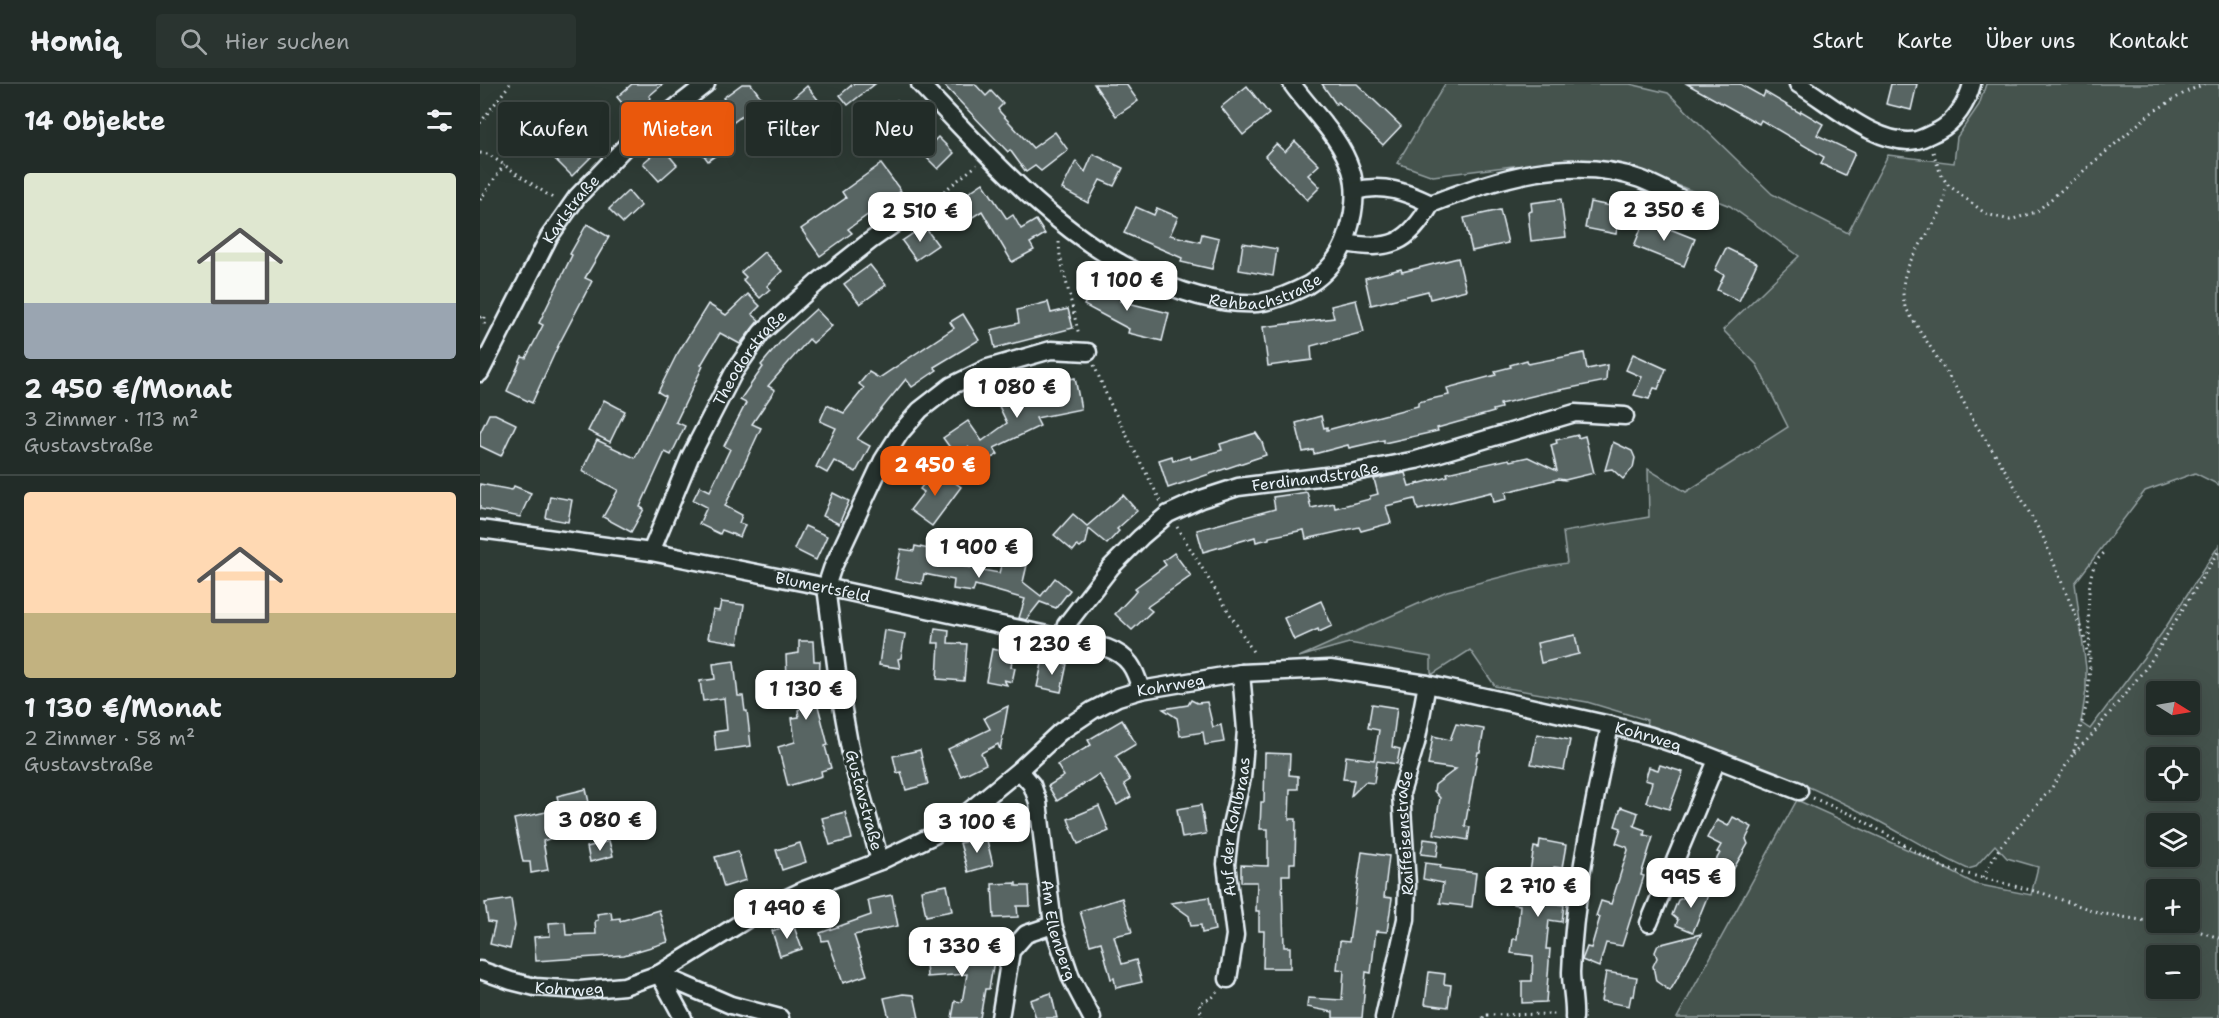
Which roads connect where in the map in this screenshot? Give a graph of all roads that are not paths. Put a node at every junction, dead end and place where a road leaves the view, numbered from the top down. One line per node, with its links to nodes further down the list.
1 (706, 84): 12 (street, Karlstraße)
2 (921, 84): 10 (street, Rehbachstraße)
3 (1292, 84): 6 (street, Rehbachstraße)
4 (1798, 84): 5 (street)
5 (1972, 84)
6 (1355, 191): 7 (street); 10 (street, Rehbachstraße)
7 (1431, 204): 8 (street); 10 (street)
8 (1701, 209)
9 (910, 213): 15 (street, Theodorstraße)
10 (1345, 243)
11 (1088, 352): 16 (street, Gustavstraße)
12 (480, 373)
13 (1625, 416): 17 (street, Ferdinandstraße)
14 (480, 529): 15 (street, Blumertsfeld)
15 (651, 552): 16 (street, Blumertsfeld)
16 (826, 587): 17 (street, Blumertsfeld); 25 (street, Gustavstraße)
17 (1062, 638): 20 (street, Blumertsfeld)
18 (1240, 673): 19 (street, Kohrweg); 20 (street, Kohrweg); 30 (street, Auf der Kohlbraas)
19 (1427, 684): 21 (street, Kohrweg); 36 (street, Raiffeisenstraße)
20 (1141, 690): 23 (street, Kohrweg)
21 (1610, 725): 22 (street, Kohrweg); 31 (street)
22 (1717, 760): 24 (street, Kohrweg); 26 (street)
23 (1019, 770): 25 (street, Kohrweg); 27 (street, Am Ellenberg)
24 (1799, 791)
25 (880, 861): 29 (street, Kohrweg)
26 (1649, 923)
27 (1053, 925): 34 (street); 35 (street, Am Ellenberg)
28 (480, 970): 29 (street, Kohrweg)
29 (659, 974): 32 (street); 33 (street)
30 (1228, 978)
31 (1574, 1016)
32 (683, 1018)
33 (780, 1018)
34 (1000, 1018)
35 (1092, 1018)
36 (1384, 1018)

